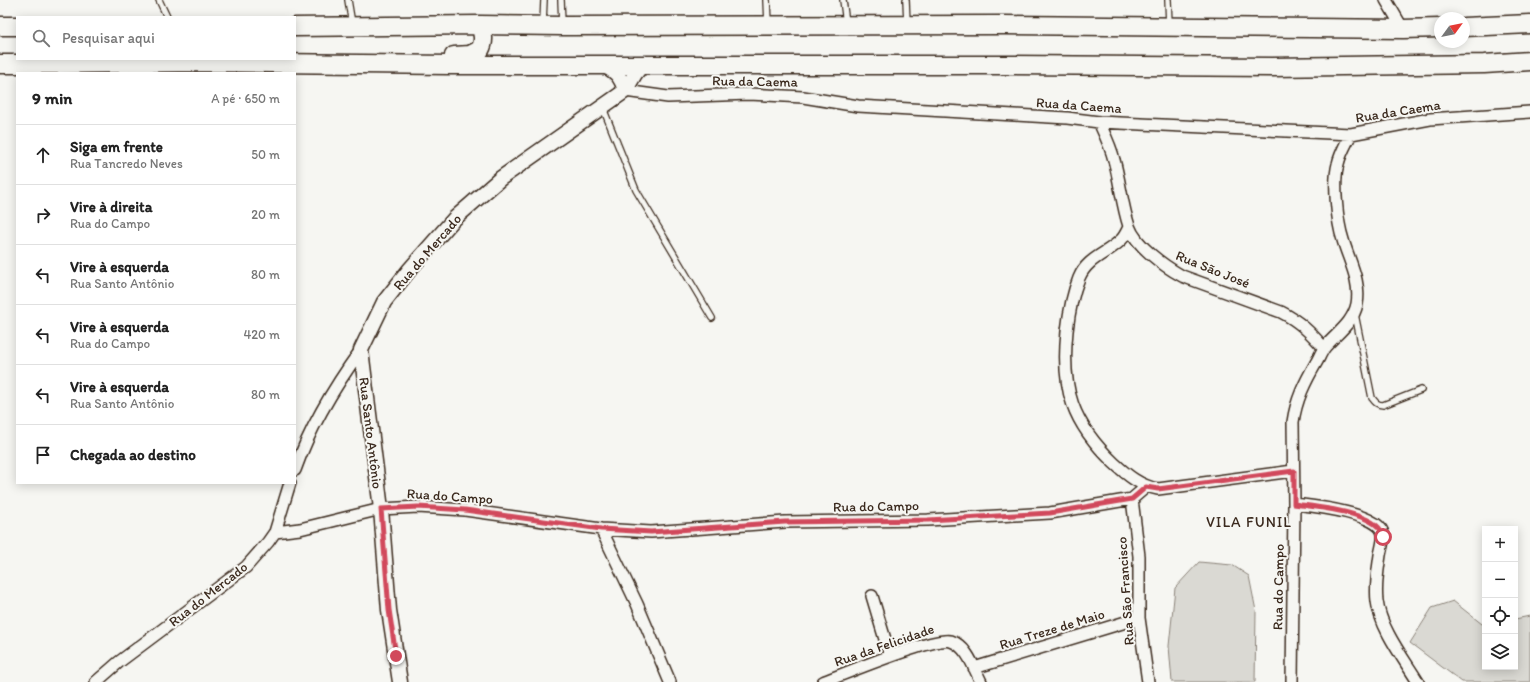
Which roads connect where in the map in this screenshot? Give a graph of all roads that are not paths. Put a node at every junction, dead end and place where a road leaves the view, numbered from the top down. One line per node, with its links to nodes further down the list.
1 (158, 0): 10 (lane)
2 (348, 0): 18 (lane)
3 (544, 0): 13 (lane)
4 (561, 0): 19 (lane)
5 (767, 0): 20 (lane)
6 (843, 0): 14 (lane)
7 (906, 0): 15 (lane)
8 (1168, 0): 22 (lane)
9 (1386, 0): 25 (street)
10 (166, 16)
11 (1530, 24): 23 (highway)
12 (480, 25): 13 (highway); 18 (highway); 26 (highway)
13 (543, 25): 19 (highway)
14 (847, 25): 15 (highway); 20 (highway)
15 (907, 25): 22 (highway)
16 (0, 26): 17 (highway)
17 (16, 26)
18 (353, 26): 21 (highway)
19 (562, 26): 20 (highway)
20 (768, 26)
21 (296, 27)
22 (1168, 27): 25 (highway)
23 (1470, 27)
24 (1434, 28): 25 (highway)
25 (1403, 29)
26 (296, 53)
27 (210, 60): 29 (highway)
28 (1530, 61): 32 (highway)
29 (195, 62): 30 (highway); 31 (highway)
30 (0, 64)
31 (600, 64): 32 (highway); 33 (street)
32 (643, 64): 33 (street, Rua do Mercado)
33 (624, 91): 34 (street, Rua do Mercado); 36 (street, Rua da Caema)
34 (603, 106): 40 (lane); 42 (street, Rua do Mercado)
35 (1530, 112): 37 (street, Rua da Caema)
36 (1100, 122): 37 (street, Rua da Caema); 38 (street, Rua São José)
37 (1351, 134): 39 (street)
38 (1129, 227): 41 (street, Rua São José); 47 (street)
39 (1355, 314): 41 (street, Rua do Campo); 43 (lane)
40 (712, 318)
41 (1324, 348): 45 (street, Rua do Campo)
42 (361, 350): 44 (street, Rua do Mercado); 50 (street, Rua Santo Antônio)
43 (1421, 390)
44 (296, 467)
45 (1294, 471): 47 (street); 49 (street, Rua do Campo)
46 (290, 484): 52 (street, Rua do Mercado)
47 (1146, 487): 48 (street)
48 (1132, 499): 51 (street, Rua do Campo); 54 (street, Rua São Francisco)
49 (1294, 504): 63 (street, Rua do Campo); 64 (street)
50 (381, 509): 51 (street, Rua do Campo); 52 (street, Rua do Campo); 58 (street, Rua Santo Antônio)
51 (601, 529): 59 (street)
52 (275, 532): 57 (street, Rua do Mercado)
53 (872, 596): 55 (street)
54 (1139, 618): 56 (street, Rua Treze de Maio); 62 (street, Rua São Francisco)
55 (890, 656): 56 (street, Rua da Felicidade); 60 (street, Rua da Felicidade)
56 (974, 668): 61 (street, Rua da Felicidade)
57 (96, 682)
58 (400, 682)
59 (670, 682)
60 (823, 682)
61 (981, 682)
62 (1148, 682)
63 (1292, 682)
64 (1418, 682)

